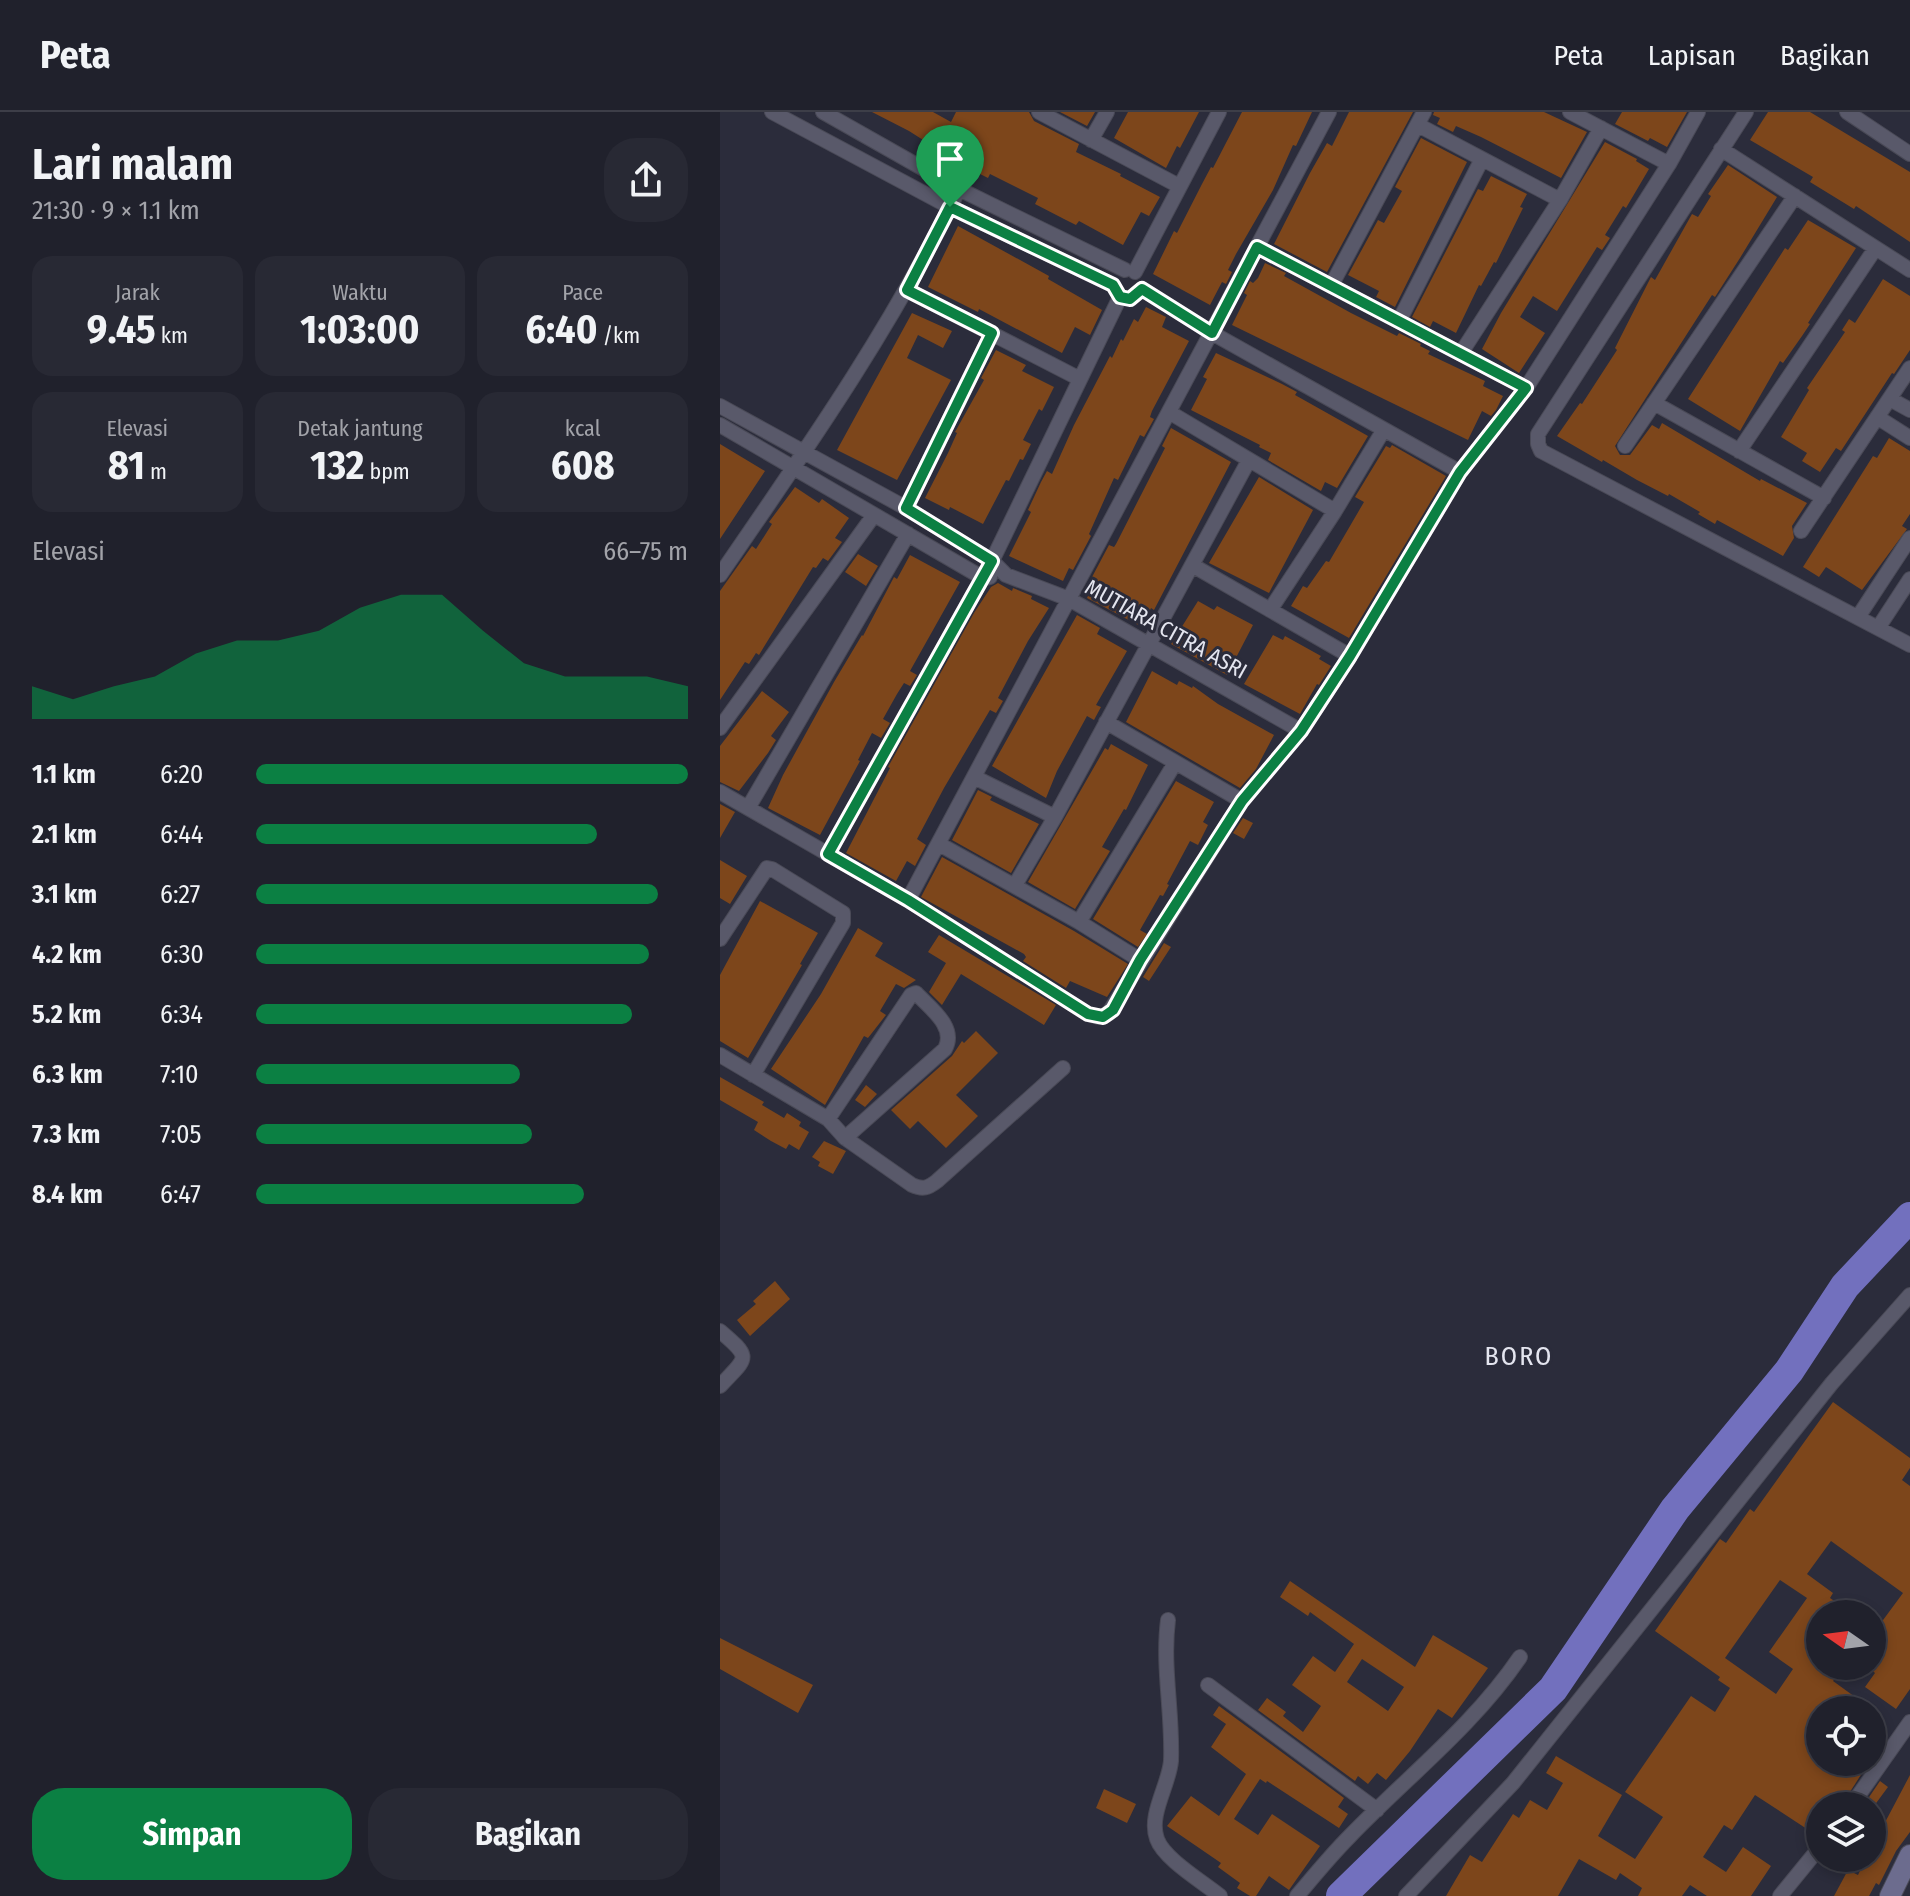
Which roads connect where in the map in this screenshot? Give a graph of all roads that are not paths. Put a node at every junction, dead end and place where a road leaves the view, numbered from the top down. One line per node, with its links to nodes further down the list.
1 (772, 112): 22 (street)
2 (823, 112): 19 (street)
3 (1039, 112): 13 (street)
4 (1107, 112): 13 (street)
5 (1219, 112): 18 (street)
6 (1329, 112): 23 (street)
7 (1570, 112): 12 (street)
8 (1698, 112): 17 (street)
9 (1746, 112): 14 (street)
10 (1847, 112): 15 (street)
11 (1421, 118): 16 (street); 27 (street)
12 (1601, 128): 17 (street); 21 (street)
13 (1091, 140): 18 (street)
14 (1721, 149): 20 (street); 68 (street)
15 (1910, 154)
16 (1482, 159): 21 (street); 31 (street)
17 (1669, 164): 37 (street)
18 (1179, 186): 26 (street)
19 (959, 189): 22 (street); 26 (street)
20 (1795, 196): 24 (street); 39 (street)
21 (1560, 200): 34 (street)
22 (950, 207): 29 (street); 30 (street)
23 (1257, 247): 27 (street); 33 (street)
24 (1875, 249): 25 (street); 48 (street)
25 (1910, 270)
26 (1130, 271): 28 (street); 30 (street)
27 (1331, 286): 31 (street)
28 (1142, 289): 30 (street); 33 (street)
29 (907, 290): 32 (street); 49 (street)
30 (1117, 291): 36 (street)
31 (1399, 321): 34 (street)
32 (992, 333): 36 (street); 54 (street)
33 (1212, 333): 42 (street); 45 (street)
34 (1461, 353): 37 (street)
35 (1910, 368): 38 (street)
36 (1080, 379): 60 (street)
37 (1526, 388): 52 (street)
38 (1890, 399): 41 (street); 43 (street)
39 (1654, 403): 47 (street); 48 (street)
40 (720, 406): 49 (street, MUTIARA CITRA ASRI)
41 (1910, 410)
42 (1169, 412): 50 (street); 66 (street)
43 (1877, 417): 46 (street); 53 (street)
44 (720, 425): 51 (street)
45 (1383, 431): 52 (street); 55 (street)
46 (1910, 438)
47 (1625, 446)
48 (1739, 451): 53 (street)
49 (805, 454): 51 (street); 54 (street, MUTIARA CITRA ASRI)
50 (1249, 460): 55 (street); 61 (street)
51 (794, 468): 56 (street); 62 (street)
52 (1460, 472): 72 (street)
53 (1824, 498): 57 (street)
54 (906, 508): 60 (street, MUTIARA CITRA ASRI)
55 (1335, 511): 67 (street)
56 (874, 515): 58 (street); 74 (street)
57 (1801, 531)
58 (908, 534): 64 (street); 80 (street)
59 (1910, 538): 68 (street)
60 (992, 561): 63 (street, MUTIARA CITRA ASRI); 64 (street)
61 (1192, 565): 67 (street); 70 (street)
62 (720, 575)
63 (1006, 575): 64 (street, MUTIARA CITRA ASRI); 66 (street, MUTIARA CITRA ASRI)
64 (983, 578): 83 (street)
65 (1910, 579): 69 (street)
66 (1069, 599): 70 (street, MUTIARA CITRA ASRI); 77 (street)
67 (1270, 610): 72 (street)
68 (1858, 617): 69 (street)
69 (1878, 628): 71 (street)
70 (1149, 643): 73 (street); 75 (street, MUTIARA CITRA ASRI)
71 (1910, 645)
72 (1350, 656): 75 (street)
73 (1106, 722): 76 (street); 81 (street)
74 (720, 728)
75 (1301, 731): 79 (street)
76 (1175, 763): 79 (street); 86 (street)
77 (974, 777): 81 (street); 82 (street)
78 (720, 792): 80 (street)
79 (1242, 801): 88 (street)
80 (748, 808): 83 (street)
81 (1055, 817): 84 (street)
82 (939, 844): 84 (street); 85 (street)
83 (828, 854): 85 (street)
84 (1015, 885): 86 (street)
85 (908, 900): 88 (street)
86 (1079, 922): 88 (street)
87 (720, 939): 91 (street)
88 (1140, 960)
89 (720, 1055): 91 (street)
90 (1063, 1068): 93 (street)
91 (753, 1075): 92 (street)
92 (828, 1119): 93 (street); 93 (street)
93 (845, 1138)
94 (1910, 1295): 107 (street)
95 (720, 1331): 96 (street)
96 (720, 1386)
97 (1168, 1620): 105 (street)
98 (1520, 1657): 102 (street)
99 (1208, 1685): 102 (street)
100 (1910, 1722): 101 (street)
101 (1861, 1792)
102 (1377, 1810): 106 (street)
103 (1910, 1855): 109 (street)
104 (1806, 1864): 108 (street)
105 (1220, 1896)
106 (1297, 1896)
107 (1406, 1896)
108 (1780, 1896)
109 (1890, 1896)

